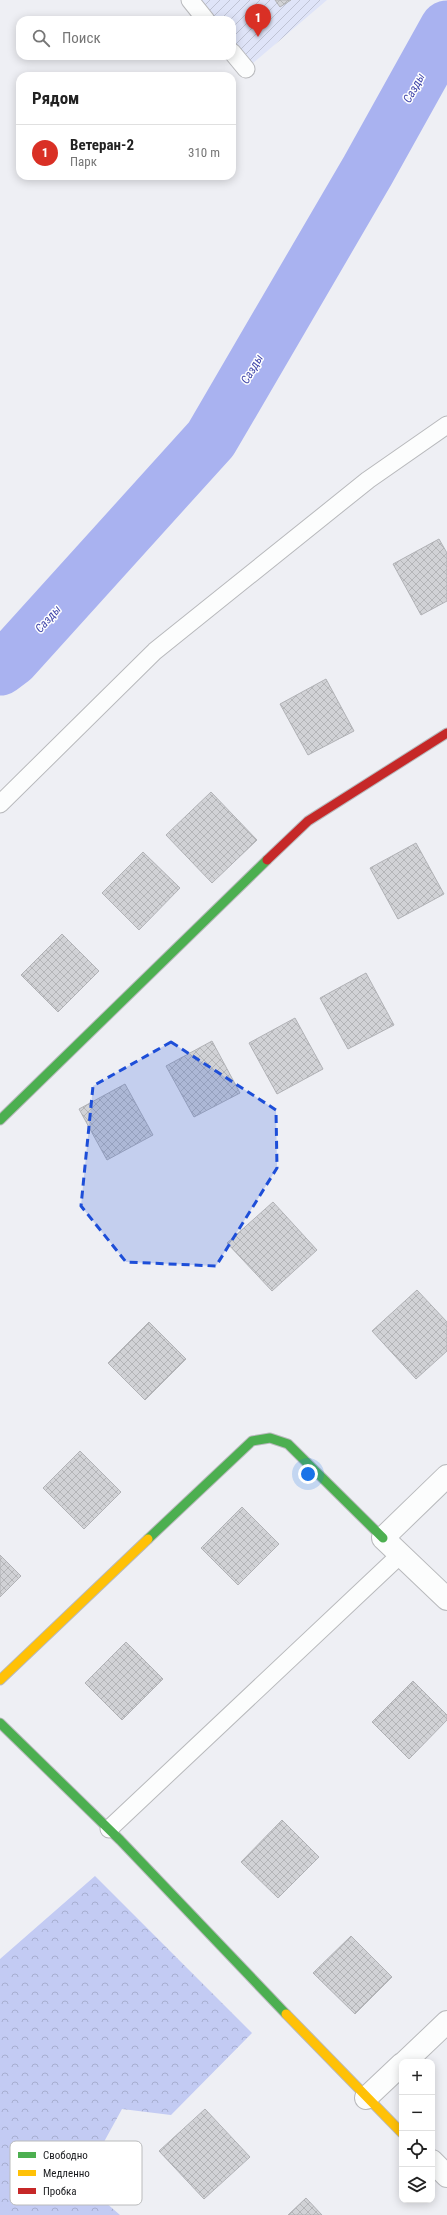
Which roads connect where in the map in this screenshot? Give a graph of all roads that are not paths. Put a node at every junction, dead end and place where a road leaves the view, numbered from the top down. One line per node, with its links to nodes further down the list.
1 (190, 0): 2 (lane)
2 (203, 16)
3 (236, 57): 4 (lane)
4 (246, 69)
5 (447, 425): 7 (lane)
6 (447, 733): 8 (street)
7 (0, 804)
8 (0, 1120)
9 (447, 1476): 10 (street)
10 (383, 1538): 11 (street); 13 (street)
11 (400, 1555): 12 (street); 15 (lane)
12 (447, 1599)
13 (0, 1680)
14 (0, 1724): 15 (street)
15 (109, 1829): 19 (street)
16 (447, 2022): 17 (street)
17 (408, 2059)
18 (399, 2067): 19 (street)
19 (366, 2098): 20 (street)
20 (400, 2131)
21 (435, 2165): 22 (street)
22 (447, 2176)

